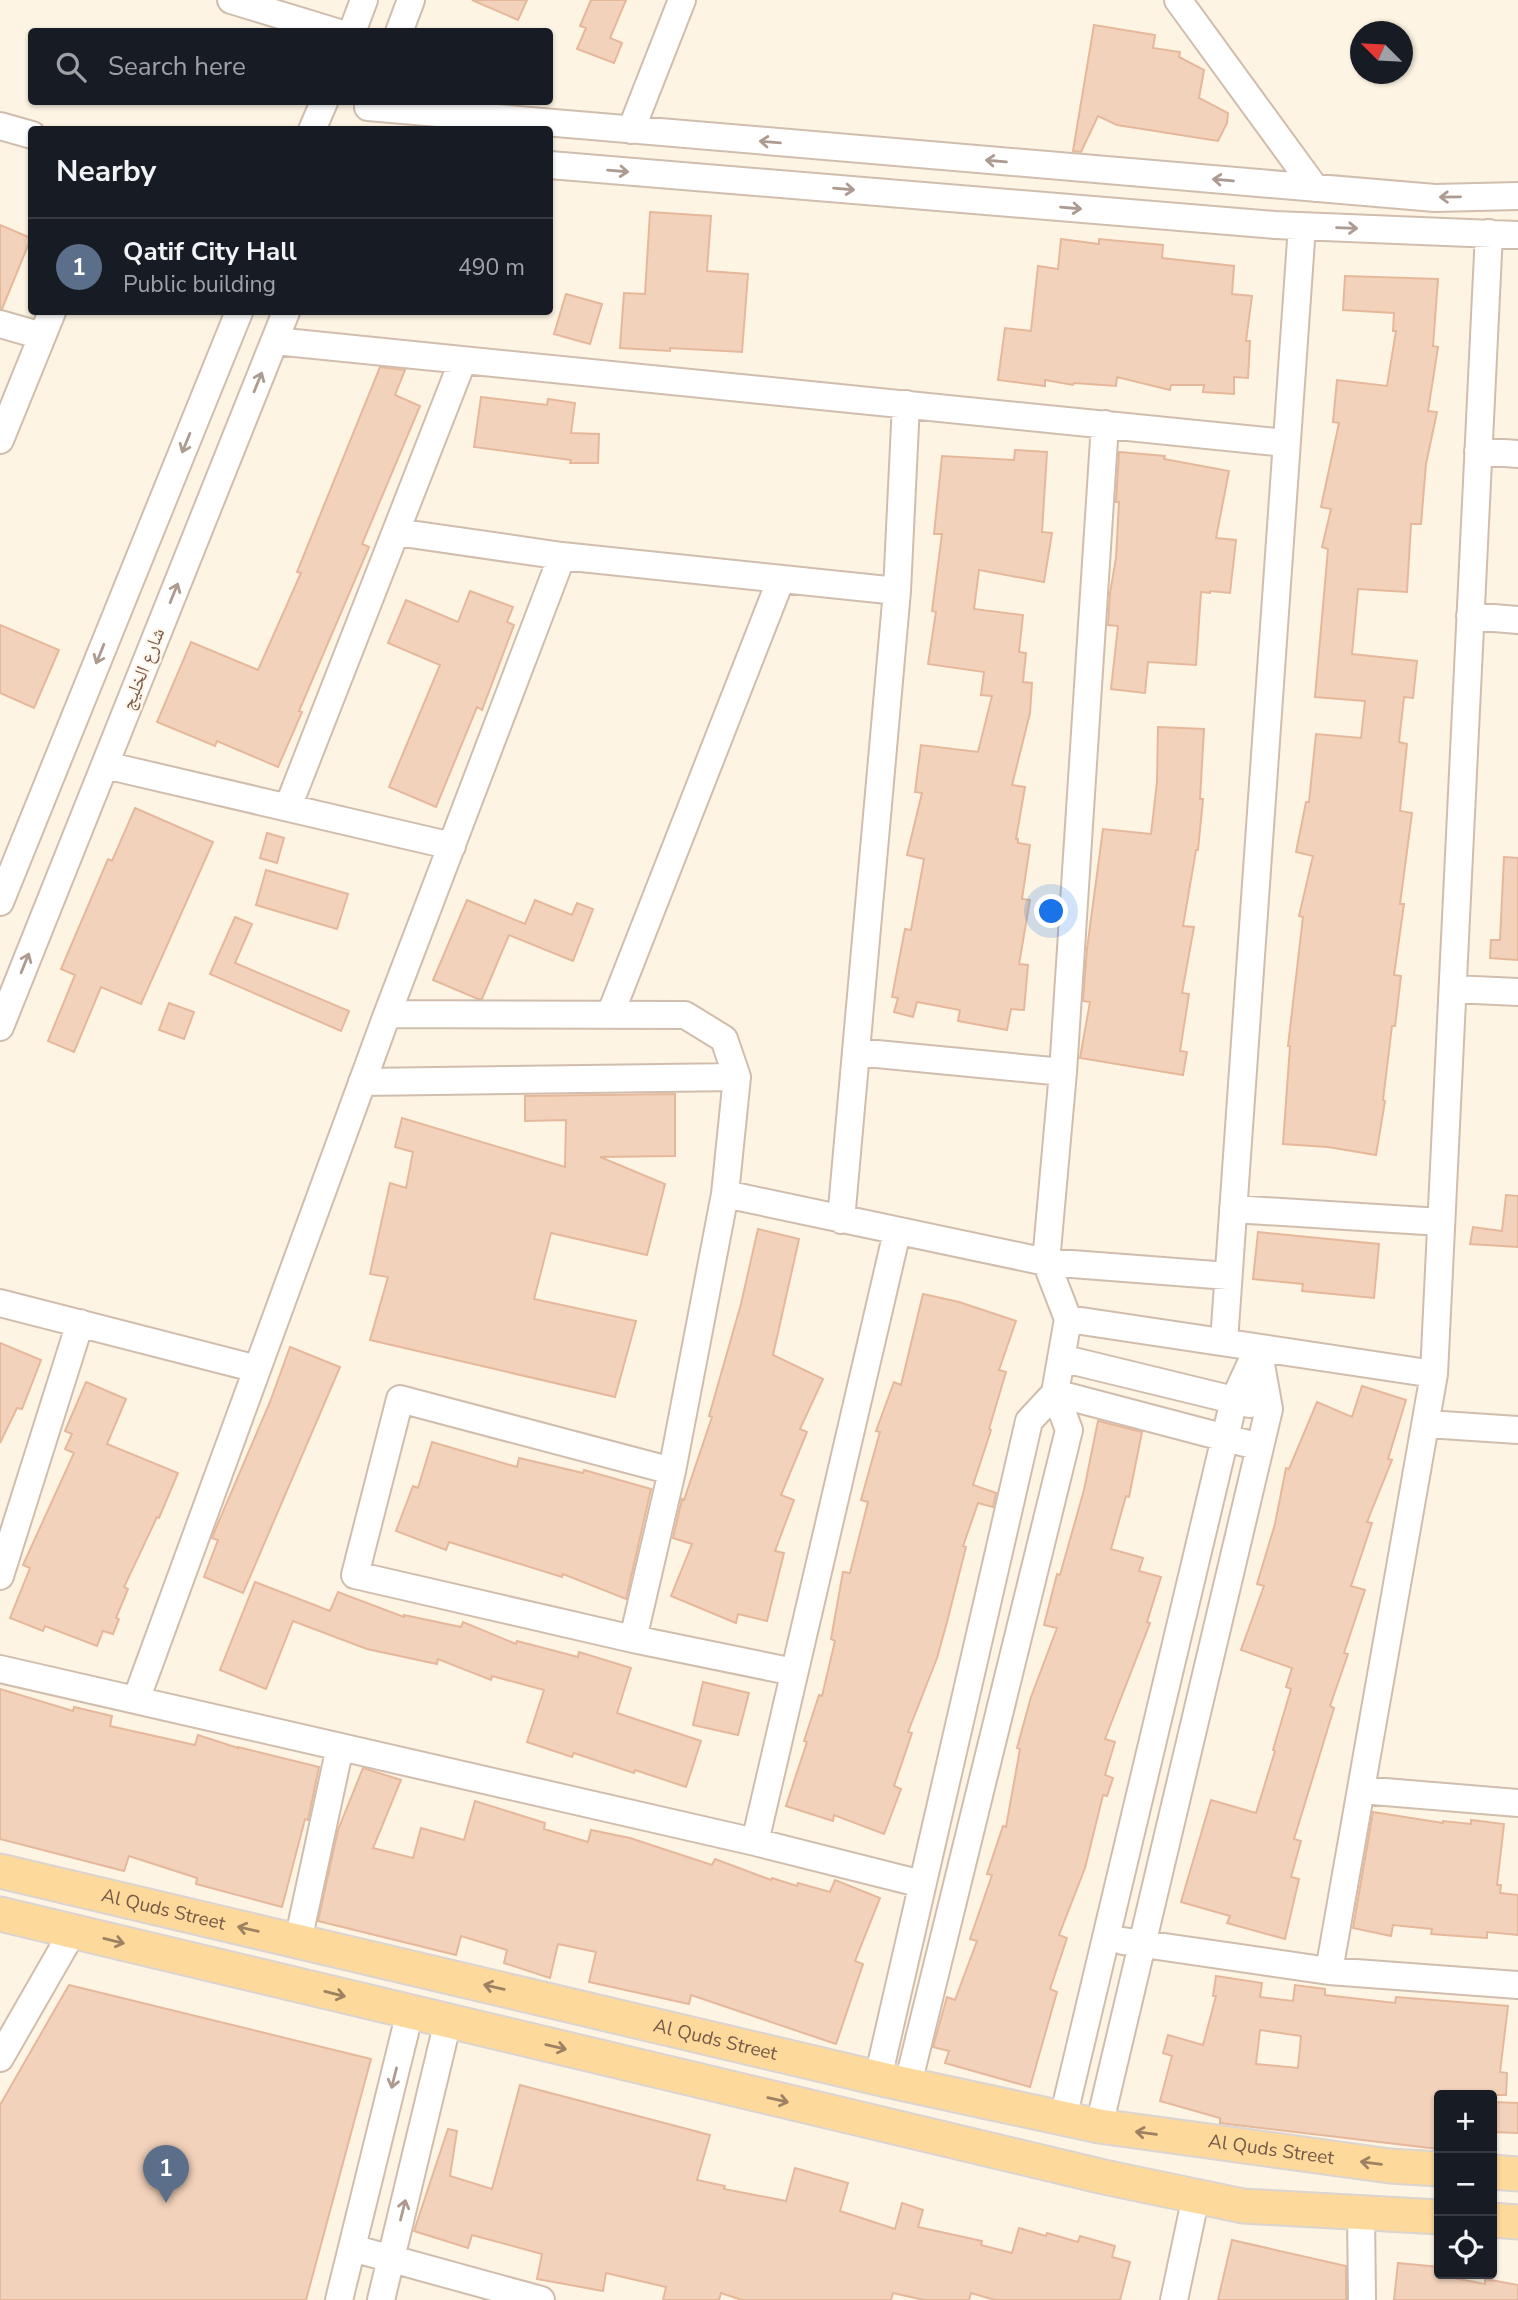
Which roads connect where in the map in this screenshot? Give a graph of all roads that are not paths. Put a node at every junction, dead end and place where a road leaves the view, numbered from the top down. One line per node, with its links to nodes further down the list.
1 (231, 0): 6 (street)
2 (364, 0): 7 (street)
3 (411, 0): 8 (street)
4 (682, 0): 13 (street)
5 (1178, 0): 16 (street)
6 (323, 28)
7 (354, 28)
8 (400, 28)
9 (323, 105): 12 (street)
10 (366, 113): 13 (street)
11 (0, 126): 14 (street)
12 (314, 126)
13 (631, 130): 16 (street, one-way to 13)
14 (28, 134)
15 (553, 165): 18 (street, one-way to 18)
16 (1315, 188): 17 (street, one-way to 16)
17 (1518, 196)
18 (1301, 226): 19 (street, one-way to 19); 31 (street)
19 (1489, 233): 20 (street); 32 (street)
20 (1518, 234)
21 (51, 315): 25 (street)
22 (238, 315): 43 (street, one-way to 43)
23 (285, 315): 26 (street, شارع الخليج)
24 (0, 324): 25 (street)
25 (42, 336): 30 (street)
26 (275, 341): 27 (street); 40 (street, شارع الخليج, one-way to 26)
27 (463, 360): 28 (street); 34 (street)
28 (906, 404): 29 (street); 37 (street)
29 (1105, 425): 31 (street); 50 (street)
30 (0, 440)
31 (1286, 443): 54 (street)
32 (1478, 451): 33 (street); 38 (street)
33 (1518, 454)
34 (396, 533): 35 (street); 41 (street)
35 (562, 556): 36 (street); 42 (street)
36 (781, 579): 37 (street); 47 (street)
37 (897, 591): 49 (street)
38 (1470, 616): 39 (street); 44 (street)
39 (1518, 620)
40 (105, 765): 41 (street); 48 (street, شارع الخليج, one-way to 40)
41 (288, 807): 42 (street)
42 (452, 846): 46 (street)
43 (0, 902)
44 (1453, 989): 45 (street); 56 (street)
45 (1518, 992)
46 (388, 1014): 47 (street); 52 (street)
47 (610, 1015): 51 (street)
48 (0, 1027)
49 (856, 1052): 50 (street); 55 (street)
50 (1063, 1072): 58 (street)
51 (737, 1077): 52 (street); 53 (street)
52 (362, 1082): 66 (street)
53 (725, 1194): 55 (street); 75 (street)
54 (1233, 1209): 56 (street); 59 (street)
55 (841, 1220): 57 (street)
56 (1441, 1222): 67 (street)
57 (897, 1233): 58 (street); 79 (street)
58 (1046, 1262): 59 (street); 61 (street)
59 (1228, 1276): 63 (street)
60 (0, 1303): 62 (street)
61 (1068, 1319): 63 (street); 65 (street)
62 (80, 1323): 66 (street); 76 (street)
63 (1224, 1342): 64 (street)
64 (1258, 1348): 67 (street); 69 (street); 70 (street)
65 (1061, 1358): 68 (street); 69 (street)
66 (257, 1369): 80 (street)
67 (1434, 1374): 71 (street)
68 (1055, 1393): 73 (street); 86 (street); 97 (street)
69 (1234, 1401): 70 (street); 73 (street)
70 (1269, 1409): 74 (street)
71 (1427, 1424): 72 (street); 82 (street)
72 (1518, 1430)
73 (1226, 1437): 74 (street); 89 (street)
74 (1260, 1447): 91 (street)
75 (672, 1471): 77 (street); 77 (street)
76 (0, 1576)
77 (633, 1639): 79 (street)
78 (0, 1669): 80 (street)
79 (794, 1672): 84 (street)
80 (136, 1700): 81 (street)
81 (340, 1747): 84 (street); 90 (street)
82 (1361, 1790): 83 (street); 92 (street)
83 (1518, 1803)
84 (755, 1842): 86 (street)
85 (0, 1871): 90 (main road, Al Quds Street, one-way to 85)
86 (922, 1884): 97 (street)
87 (0, 1914): 88 (main road)
88 (73, 1931): 94 (main road, one-way to 94); 96 (street)
89 (1106, 1938): 91 (street); 98 (street)
90 (298, 1941): 97 (main road, Al Quds Street, one-way to 90)
91 (1141, 1945): 92 (street); 99 (street)
92 (1329, 1971): 93 (street)
93 (1518, 1985)
94 (410, 2012): 95 (main road); 108 (street, one-way to 108)
95 (448, 2021): 103 (main road, one-way to 103); 109 (street, one-way to 95)
96 (0, 2058)
97 (893, 2081): 98 (main road, Al Quds Street)
98 (1063, 2118): 99 (main road, Al Quds Street)
99 (1099, 2126): 100 (main road, Al Quds Street, one-way to 99)
100 (1434, 2169)
101 (1497, 2172): 102 (main road)
102 (1518, 2174)
103 (1196, 2196): 104 (main road); 113 (street)
104 (1361, 2213): 105 (main road); 114 (street)
105 (1434, 2217)
106 (1497, 2220): 107 (main road)
107 (1518, 2222)
108 (352, 2248): 109 (street); 110 (street)
109 (391, 2259): 111 (street); 112 (street)
110 (340, 2300)
111 (381, 2300)
112 (541, 2300)
113 (1174, 2300)
114 (1362, 2300)

